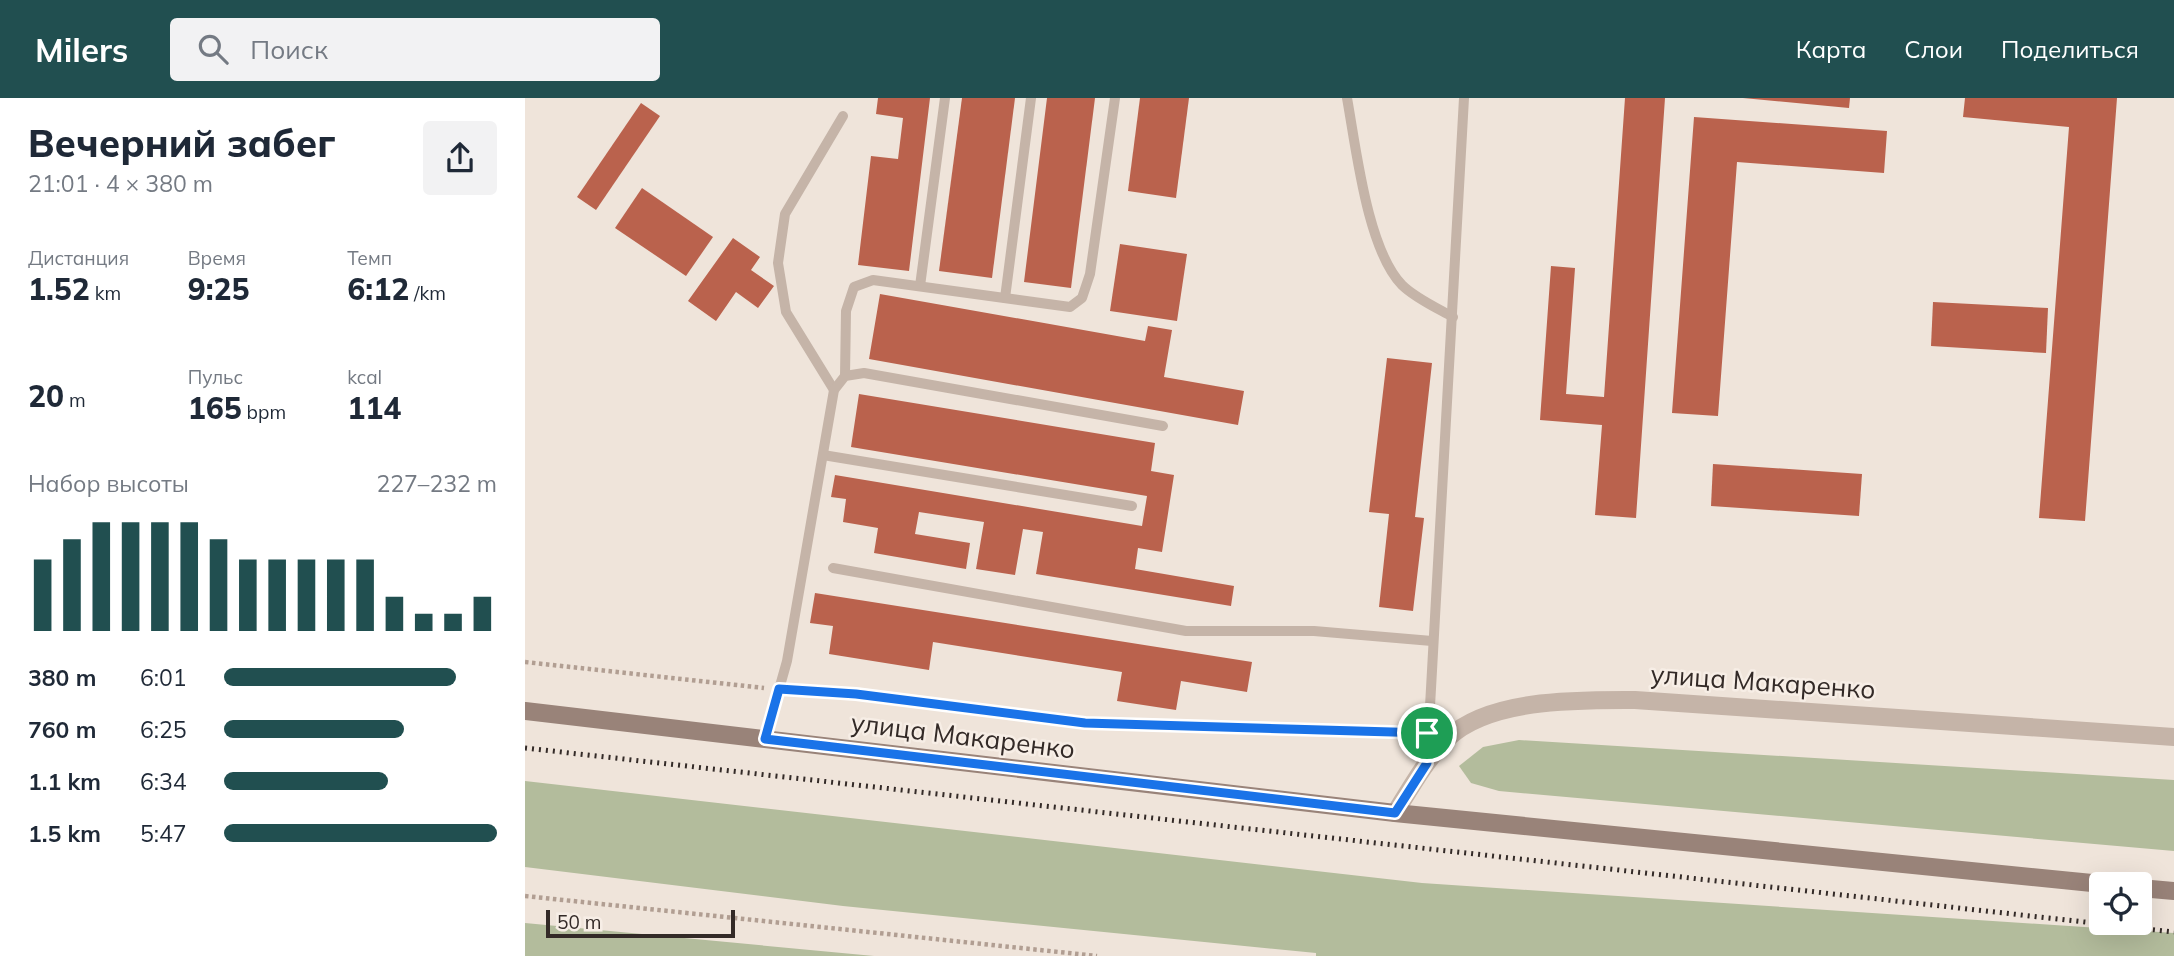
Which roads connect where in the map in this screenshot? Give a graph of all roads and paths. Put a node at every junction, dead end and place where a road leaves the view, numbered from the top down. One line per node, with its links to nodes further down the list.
1 (946, 98): 7 (lane)
2 (1031, 98): 8 (lane)
3 (1115, 98): 8 (lane)
4 (1347, 98): 9 (lane)
5 (1464, 98): 9 (lane)
6 (843, 116): 11 (lane)
7 (921, 286): 8 (lane); 10 (lane)
8 (1005, 298)
9 (1453, 317): 16 (lane)
10 (845, 376): 11 (lane); 12 (lane)
11 (834, 390): 13 (lane)
12 (1163, 426)
13 (823, 455): 14 (lane); 18 (lane)
14 (1132, 506)
15 (833, 568): 16 (lane)
16 (1432, 640): 20 (lane)
17 (525, 663): 18 (path)
18 (779, 689): 20 (path); 22 (lane)
19 (525, 711): 22 (main road, улица Макаренко)
20 (1427, 733): 23 (lane)
21 (2174, 737): 23 (street, улица Макаренко)
22 (765, 739): 24 (main road, улица Макаренко)
23 (1427, 763): 24 (street, улица Макаренко)
24 (1395, 813): 25 (main road, улица Макаренко)
25 (2089, 883)
26 (2152, 889): 27 (main road)
27 (2174, 891)
28 (525, 896): 29 (path)
29 (1097, 956)

